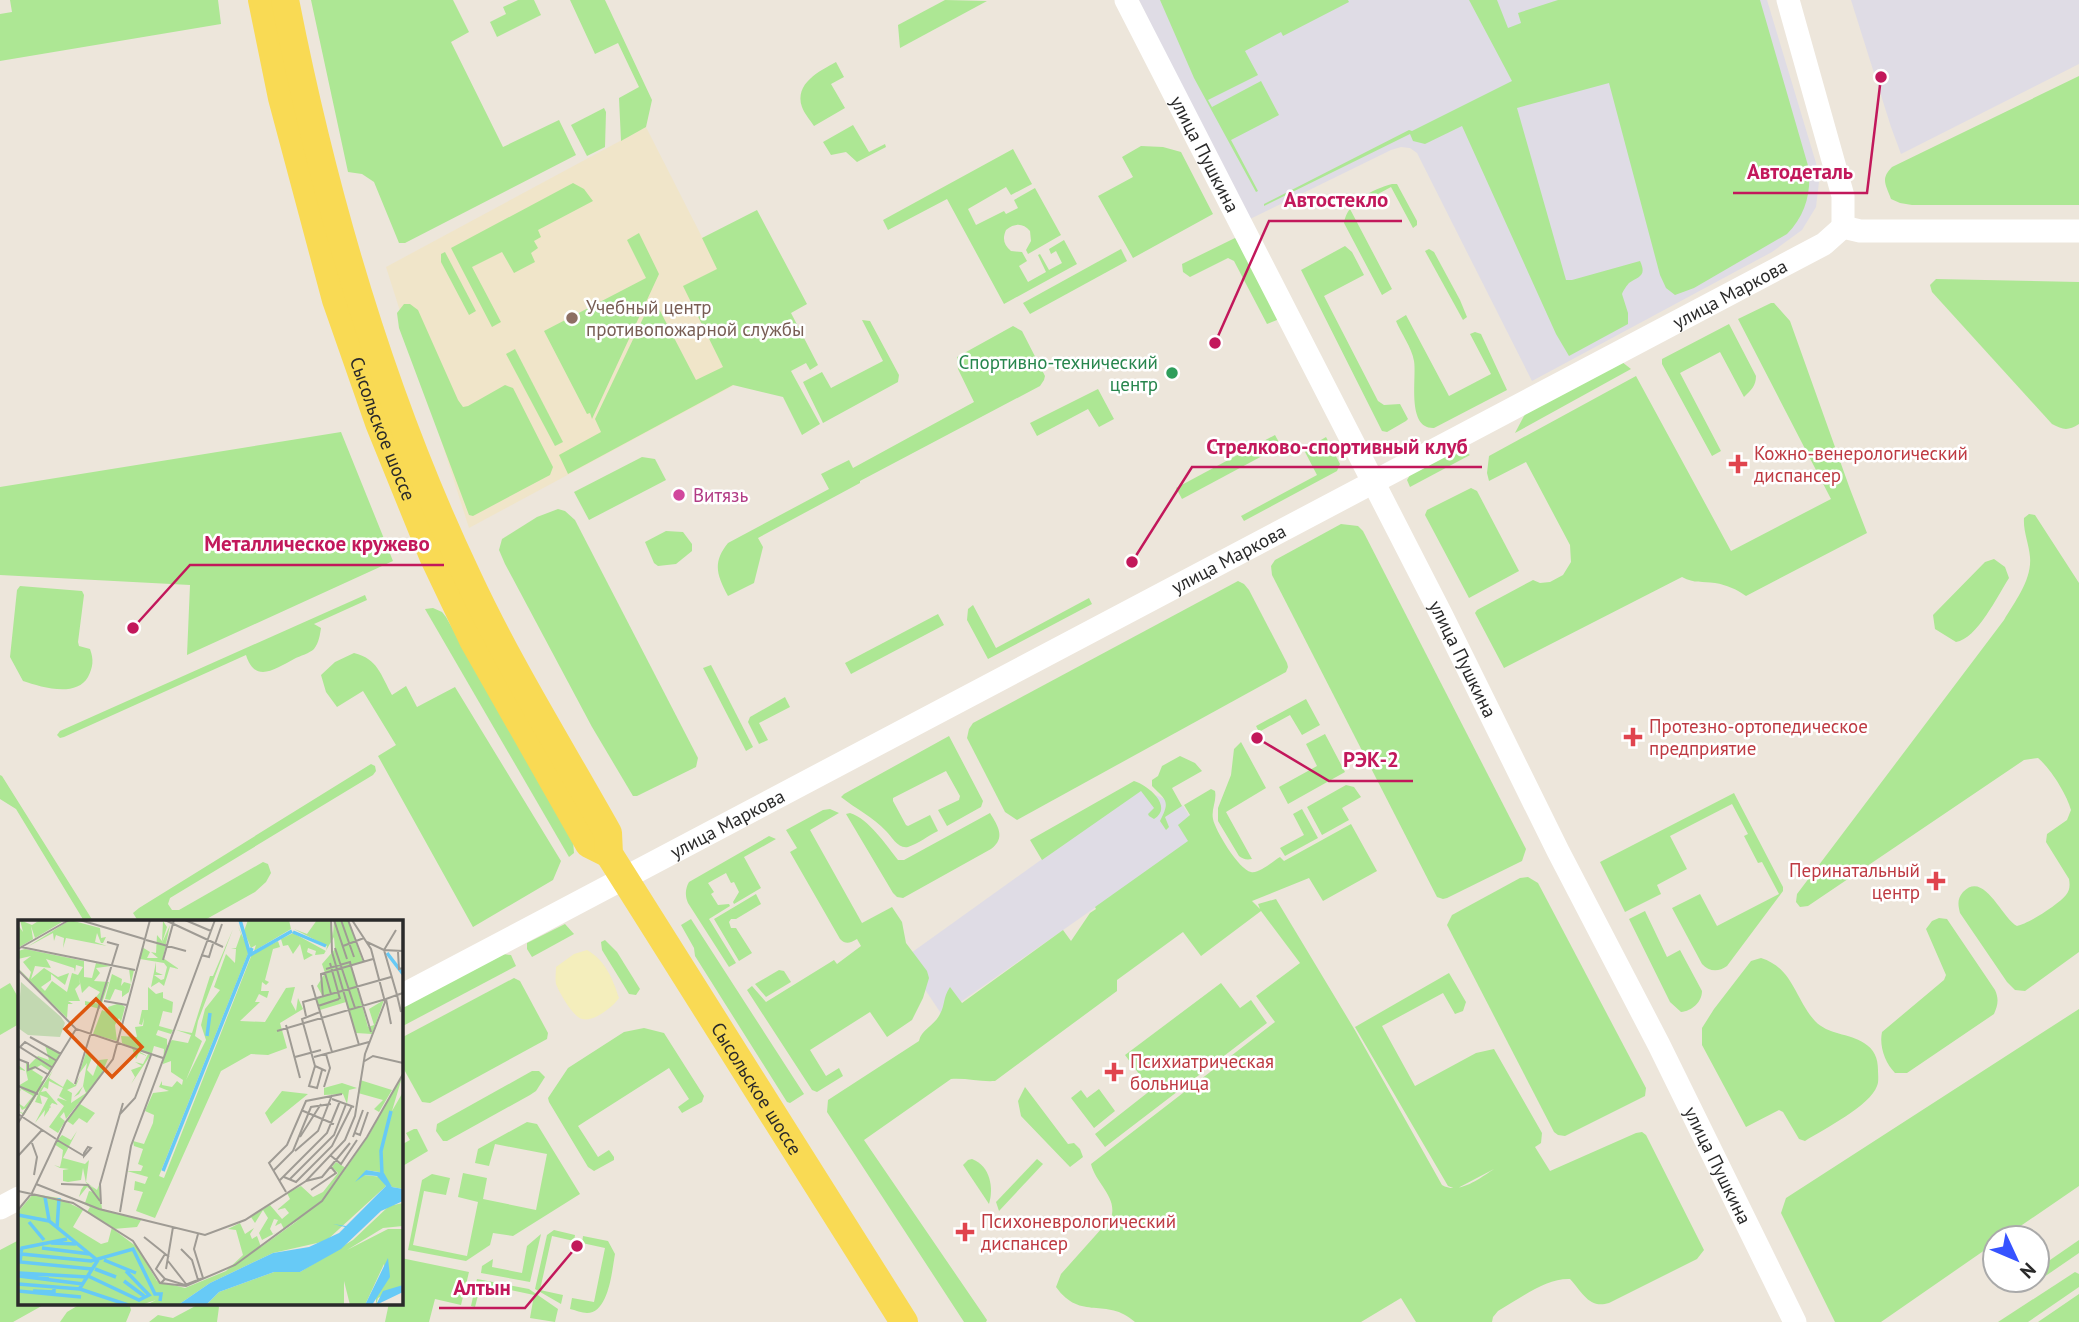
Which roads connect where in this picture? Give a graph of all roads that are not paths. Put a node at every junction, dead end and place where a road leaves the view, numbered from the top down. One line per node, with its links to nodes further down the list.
1 (262, 0): 8 (main road, Сысольское шоссе)
2 (285, 0): 8 (main road, Сысольское шоссе)
3 (1126, 0): 7 (street, улица Пушкина)
4 (1788, 0): 5 (street)
5 (1843, 228): 6 (street); 7 (street, улица Маркова)
6 (2079, 231)
7 (1373, 483): 9 (street, улица Маркова); 14 (street, улица Пушкина)
8 (609, 854): 9 (main road, Сысольское шоссе)
9 (624, 878): 10 (street, улица Маркова); 13 (main road, Сысольское шоссе)
10 (402, 995)
11 (18, 1199): 12 (street)
12 (0, 1208)
13 (904, 1322)
14 (1795, 1322)

